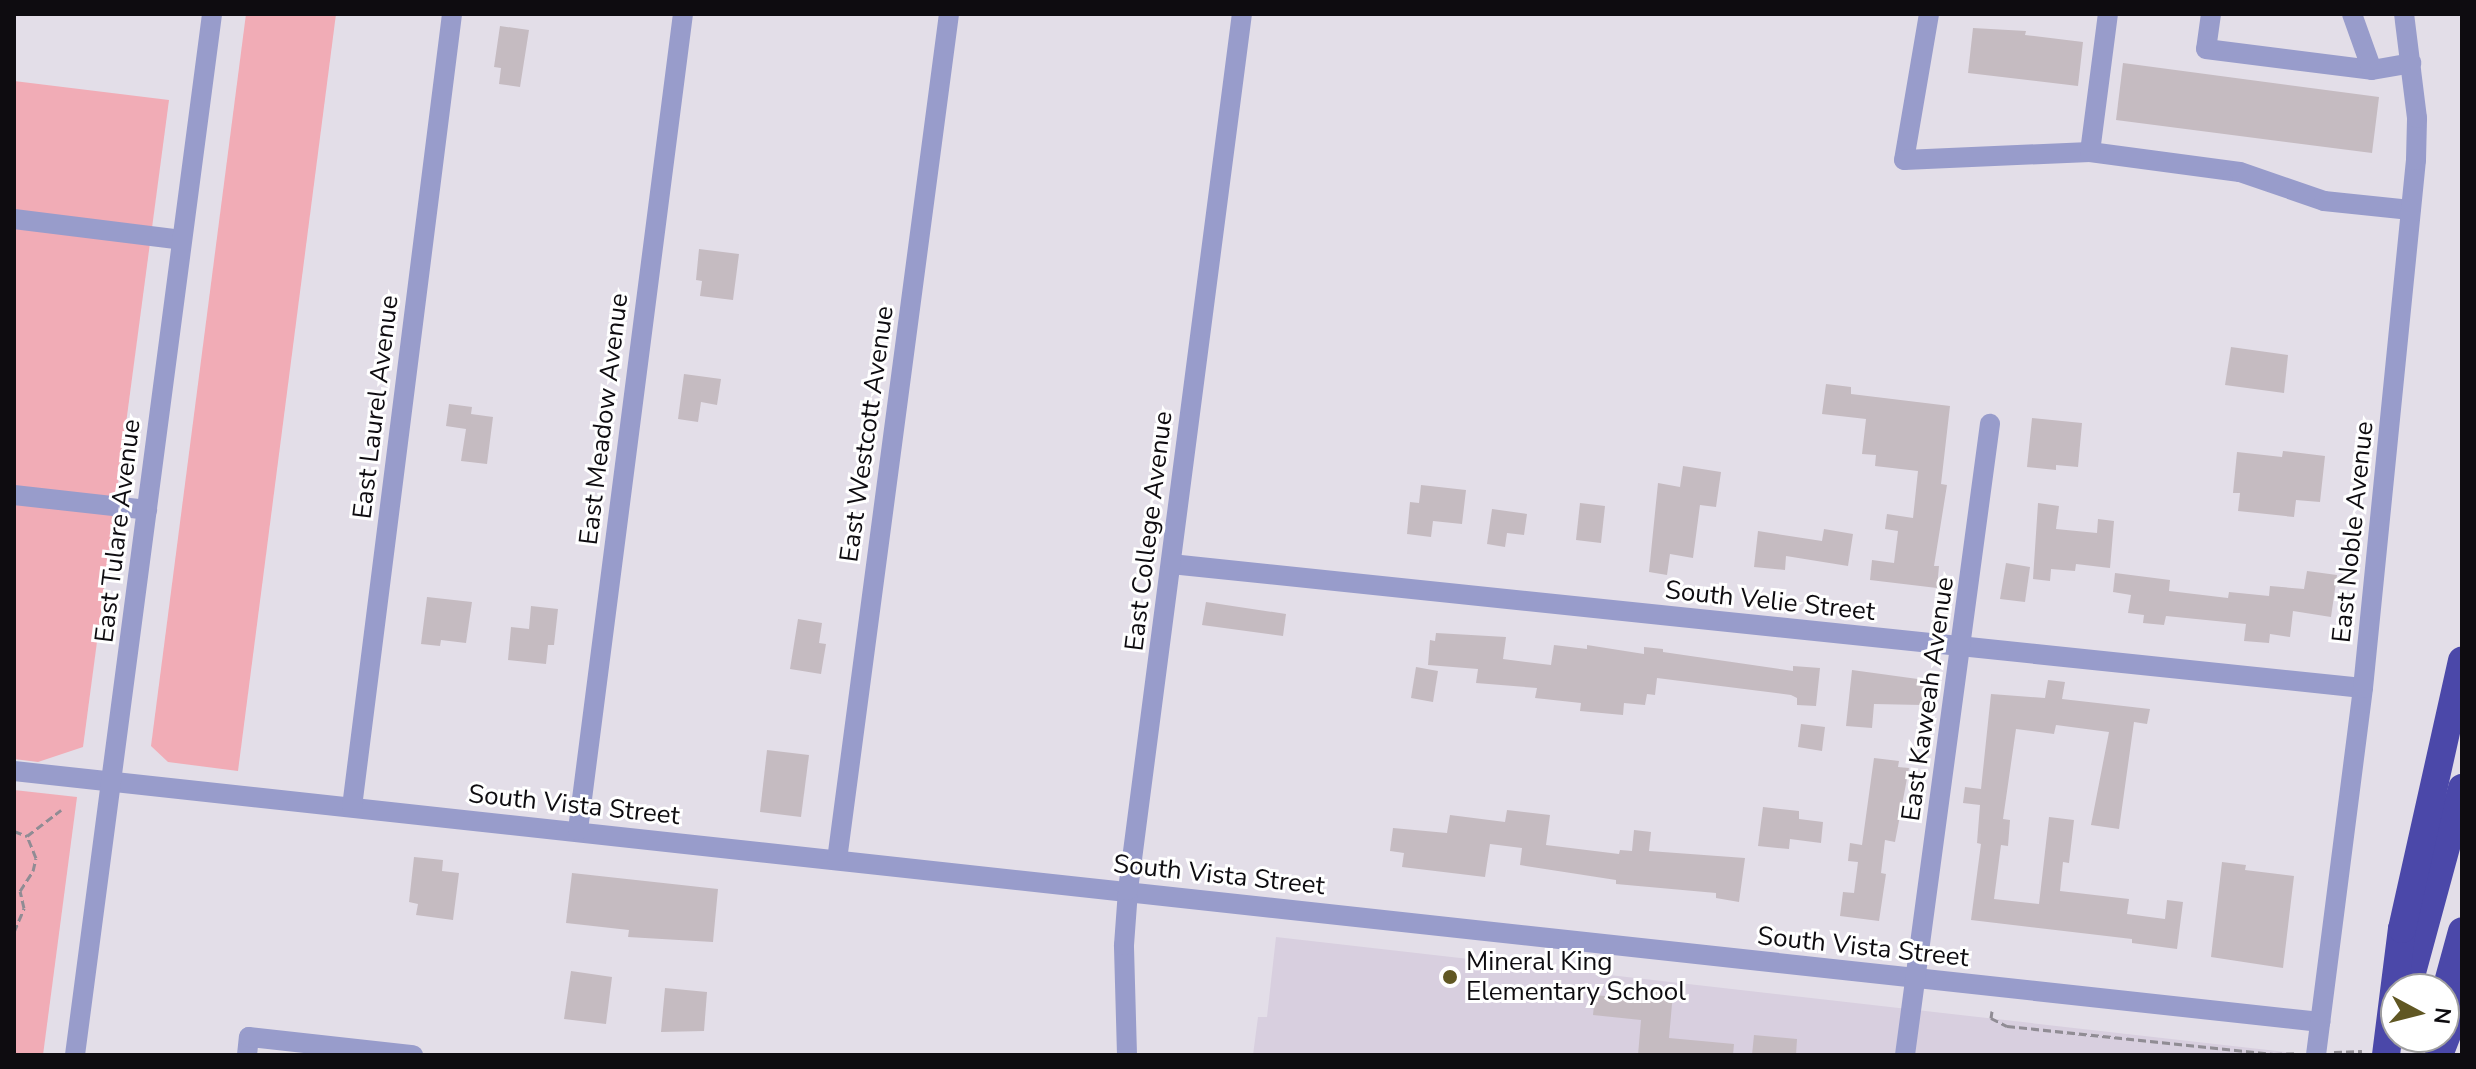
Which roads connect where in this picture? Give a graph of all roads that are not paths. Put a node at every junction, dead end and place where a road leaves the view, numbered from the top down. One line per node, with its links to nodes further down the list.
1 (212, 14): 16 (street, East Tulare Avenue)
2 (452, 14): 27 (street, East Laurel Avenue)
3 (683, 14): 28 (street, East Meadow Avenue)
4 (949, 14): 29 (street, East Westcott Avenue)
5 (1242, 14): 20 (street, East College Avenue)
6 (1929, 14): 13 (street)
7 (2108, 14): 13 (street)
8 (2211, 14): 12 (street)
9 (2352, 14): 12 (street)
10 (2404, 14): 11 (street, East Noble Avenue)
11 (2411, 63): 12 (street); 14 (street, East Noble Avenue)
12 (2372, 70)
13 (2090, 152): 14 (street)
14 (2411, 210): 23 (street, East Noble Avenue)
15 (14, 219): 16 (street)
16 (182, 240): 19 (street, East Tulare Avenue)
17 (1990, 424): 21 (street, East Kaweah Avenue)
18 (14, 495): 19 (street)
19 (147, 510): 25 (street, East Tulare Avenue)
20 (1171, 564): 21 (street, South Velie Street); 30 (street, East College Avenue)
21 (1962, 647): 23 (street, South Velie Street); 34 (street, East Kaweah Avenue)
22 (2462, 661): 39 (highway)
23 (2363, 688): 36 (street, East Noble Avenue)
24 (14, 771): 25 (street, South Vista Street)
25 (111, 781): 27 (street, South Vista Street); 40 (street, East Tulare Avenue)
26 (2462, 788): 32 (highway)
27 (352, 807): 28 (street, South Vista Street)
28 (578, 830): 29 (street, South Vista Street)
29 (837, 860): 30 (street, South Vista Street)
30 (1128, 890): 34 (street, South Vista Street); 42 (street, East College Avenue)
31 (2462, 931): 33 (highway)
32 (2411, 973)
33 (2451, 973)
34 (1917, 980): 36 (street, South Vista Street); 43 (street, East Kaweah Avenue)
35 (2462, 996): 44 (highway)
36 (2320, 1022): 38 (street, East Noble Avenue)
37 (248, 1046): 41 (street)
38 (2314, 1053)
39 (2381, 1054)
40 (75, 1055)
41 (413, 1055)
42 (1127, 1055)
43 (1905, 1055)
44 (2439, 1055)

